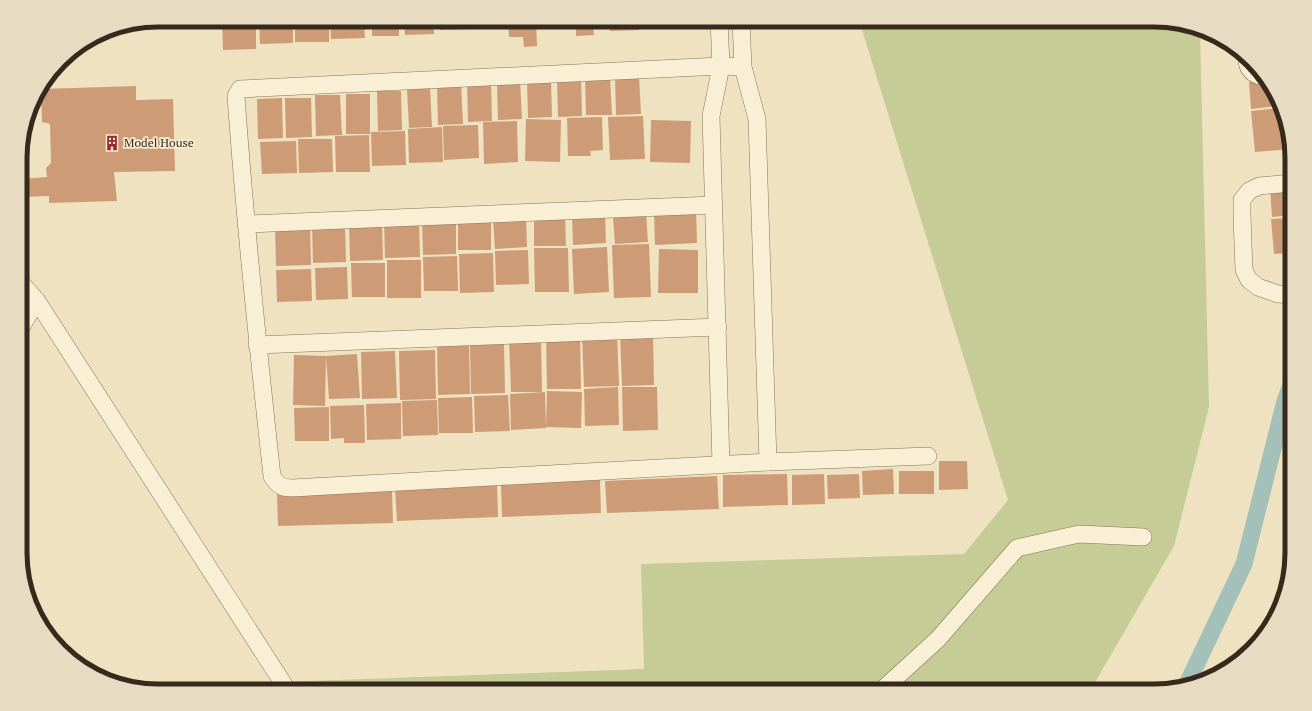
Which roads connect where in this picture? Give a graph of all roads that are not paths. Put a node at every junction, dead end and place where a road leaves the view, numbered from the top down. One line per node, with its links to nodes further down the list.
1 (719, 27): 3 (street)
2 (741, 27): 4 (street)
3 (721, 66): 4 (street); 8 (street); 9 (street)
4 (743, 67): 17 (street)
5 (1249, 67): 6 (street)
6 (1256, 75)
7 (1285, 184): 11 (street)
8 (714, 204): 9 (street); 14 (street)
9 (246, 224): 15 (street)
10 (27, 290): 12 (street)
11 (1285, 294)
12 (37, 301): 13 (street); 20 (street)
13 (27, 317)
14 (718, 327): 15 (street); 18 (street)
15 (257, 345): 18 (street)
16 (928, 456): 17 (street)
17 (768, 462): 18 (street)
18 (721, 465)
19 (1143, 537): 21 (street)
20 (283, 684)
21 (889, 684)

